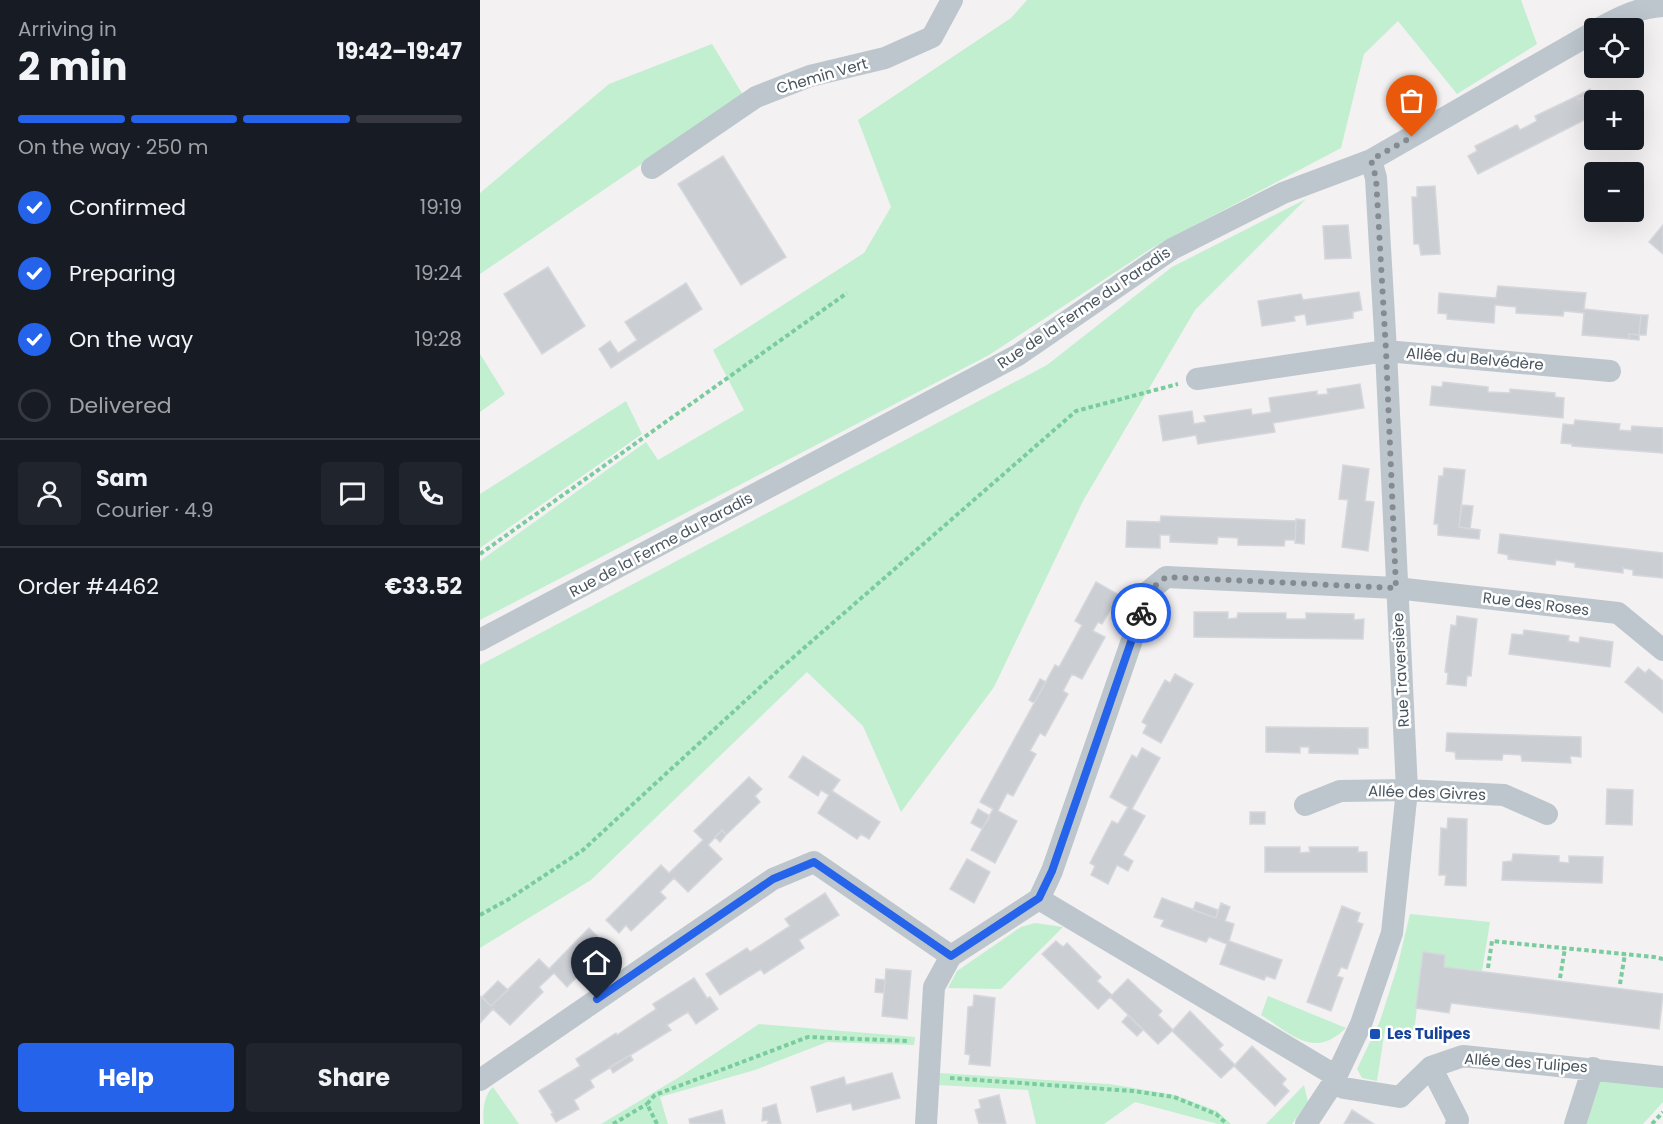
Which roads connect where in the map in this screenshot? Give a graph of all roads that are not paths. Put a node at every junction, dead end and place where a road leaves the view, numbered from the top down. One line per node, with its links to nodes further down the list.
1 (951, 0): 6 (street, Chemin Vert)
2 (1663, 6): 3 (street)
3 (1618, 18)
4 (1584, 38): 5 (street, Rue de la Ferme du Paradis)
5 (1371, 160): 7 (street, Rue Traversière); 11 (street, Rue de la Ferme du Paradis)
6 (652, 168)
7 (1386, 351): 8 (street, Allée du Belvédère); 9 (street, Allée du Belvédère); 10 (street, Rue Traversière)
8 (1610, 371)
9 (1197, 379)
10 (1396, 588): 12 (street, Rue des Roses); 13 (street, Rue Traversière); 16 (street, Rue des Roses)
11 (480, 640)
12 (1663, 650)
13 (1407, 790): 14 (street, Allée des Givres); 15 (street, Allée des Givres); 22 (street, Rue Traversière)
14 (1305, 805)
15 (1547, 814)
16 (1039, 898): 17 (street); 22 (street, Allée des Tulipes)
17 (951, 956): 21 (street); 23 (street)
18 (1431, 1067): 19 (street, Allée des Tulipes); 22 (street, Allée des Tulipes); 25 (street)
19 (1593, 1068): 20 (street, Allée des Tulipes); 26 (street)
20 (1663, 1077)
21 (480, 1080)
22 (1334, 1080): 24 (street, Rue Traversière)
23 (926, 1124)
24 (1306, 1124)
25 (1456, 1124)
26 (1575, 1124)

